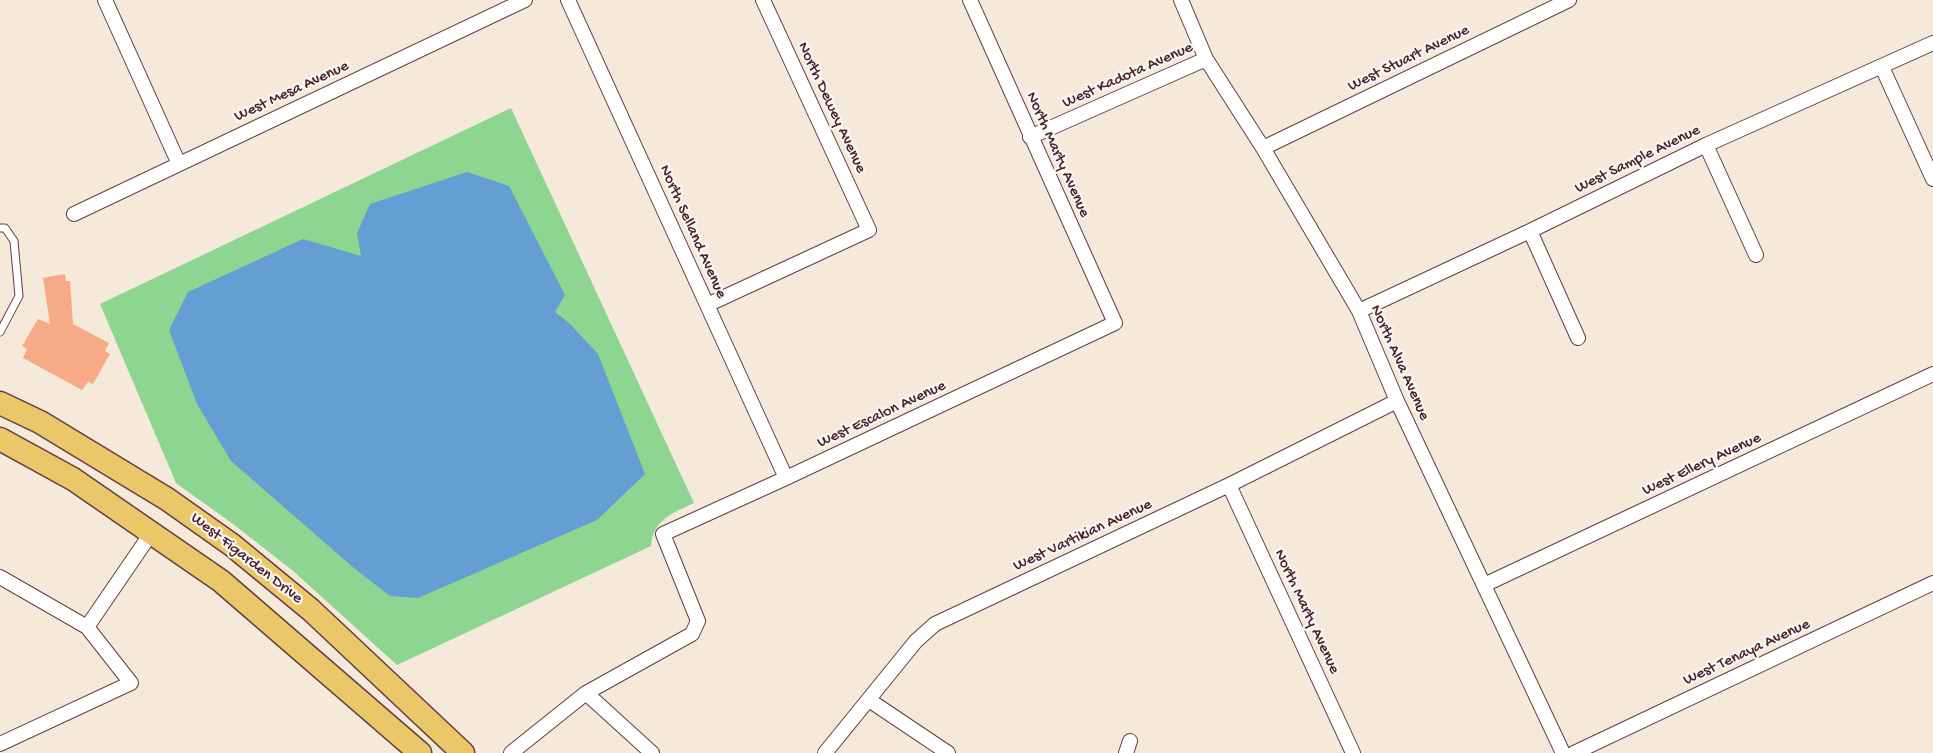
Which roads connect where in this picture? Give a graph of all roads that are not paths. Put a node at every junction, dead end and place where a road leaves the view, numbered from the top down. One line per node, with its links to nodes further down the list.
1 (105, 0): 14 (street)
2 (525, 0): 14 (street, West Mesa Avenue)
3 (568, 0): 20 (street, North Selland Avenue)
4 (763, 0): 20 (street, North Dewey Avenue)
5 (970, 0): 11 (street, North Marty Avenue)
6 (1181, 0): 9 (street, North Alva Avenue)
7 (1569, 0): 13 (street, West Stuart Avenue)
8 (1933, 43): 10 (street, West Sample Avenue)
9 (1206, 59): 11 (street, West Kadota Avenue); 13 (street, North Alva Avenue)
10 (1882, 67): 12 (street, West Sample Avenue); 15 (street)
11 (1030, 137): 22 (street, North Marty Avenue)
12 (1706, 145): 18 (street, West Sample Avenue); 19 (street)
13 (1263, 148): 21 (street, North Alva Avenue)
14 (179, 164): 16 (street, West Mesa Avenue)
15 (1933, 179)
16 (74, 214)
17 (0, 228): 23 (lane)
18 (1530, 231): 21 (street, West Sample Avenue); 24 (street)
19 (1756, 255)
20 (707, 306): 29 (street, North Selland Avenue)
21 (1359, 311): 26 (street, North Alva Avenue)
22 (1115, 323): 29 (street, West Escalon Avenue)
23 (0, 332)
24 (1578, 338)
25 (1933, 374): 34 (street, West Ellery Avenue)
26 (1397, 401): 30 (street, West Vartikian Avenue); 34 (street, North Alva Avenue)
27 (0, 403): 40 (main road, West Figarden Drive)
28 (0, 439): 31 (main road, West Figarden Drive)
29 (786, 478): 36 (street, West Escalon Avenue)
30 (1229, 485): 37 (street, West Vartikian Avenue); 45 (street, North Marty Avenue)
31 (152, 532): 35 (street); 39 (main road, West Figarden Drive)
32 (0, 577): 35 (street)
33 (1933, 583): 47 (street, West Tenaya Avenue)
34 (1484, 585): 46 (street, North Alva Avenue)
35 (87, 627): 38 (street)
36 (585, 693): 41 (street); 42 (street)
37 (869, 700): 43 (street, West Vartikian Avenue); 44 (street)
38 (0, 744)
39 (420, 752)
40 (463, 753)
41 (511, 753)
42 (652, 753)
43 (825, 753)
44 (948, 753)
45 (1353, 753)
46 (1563, 753)
47 (1574, 753)

